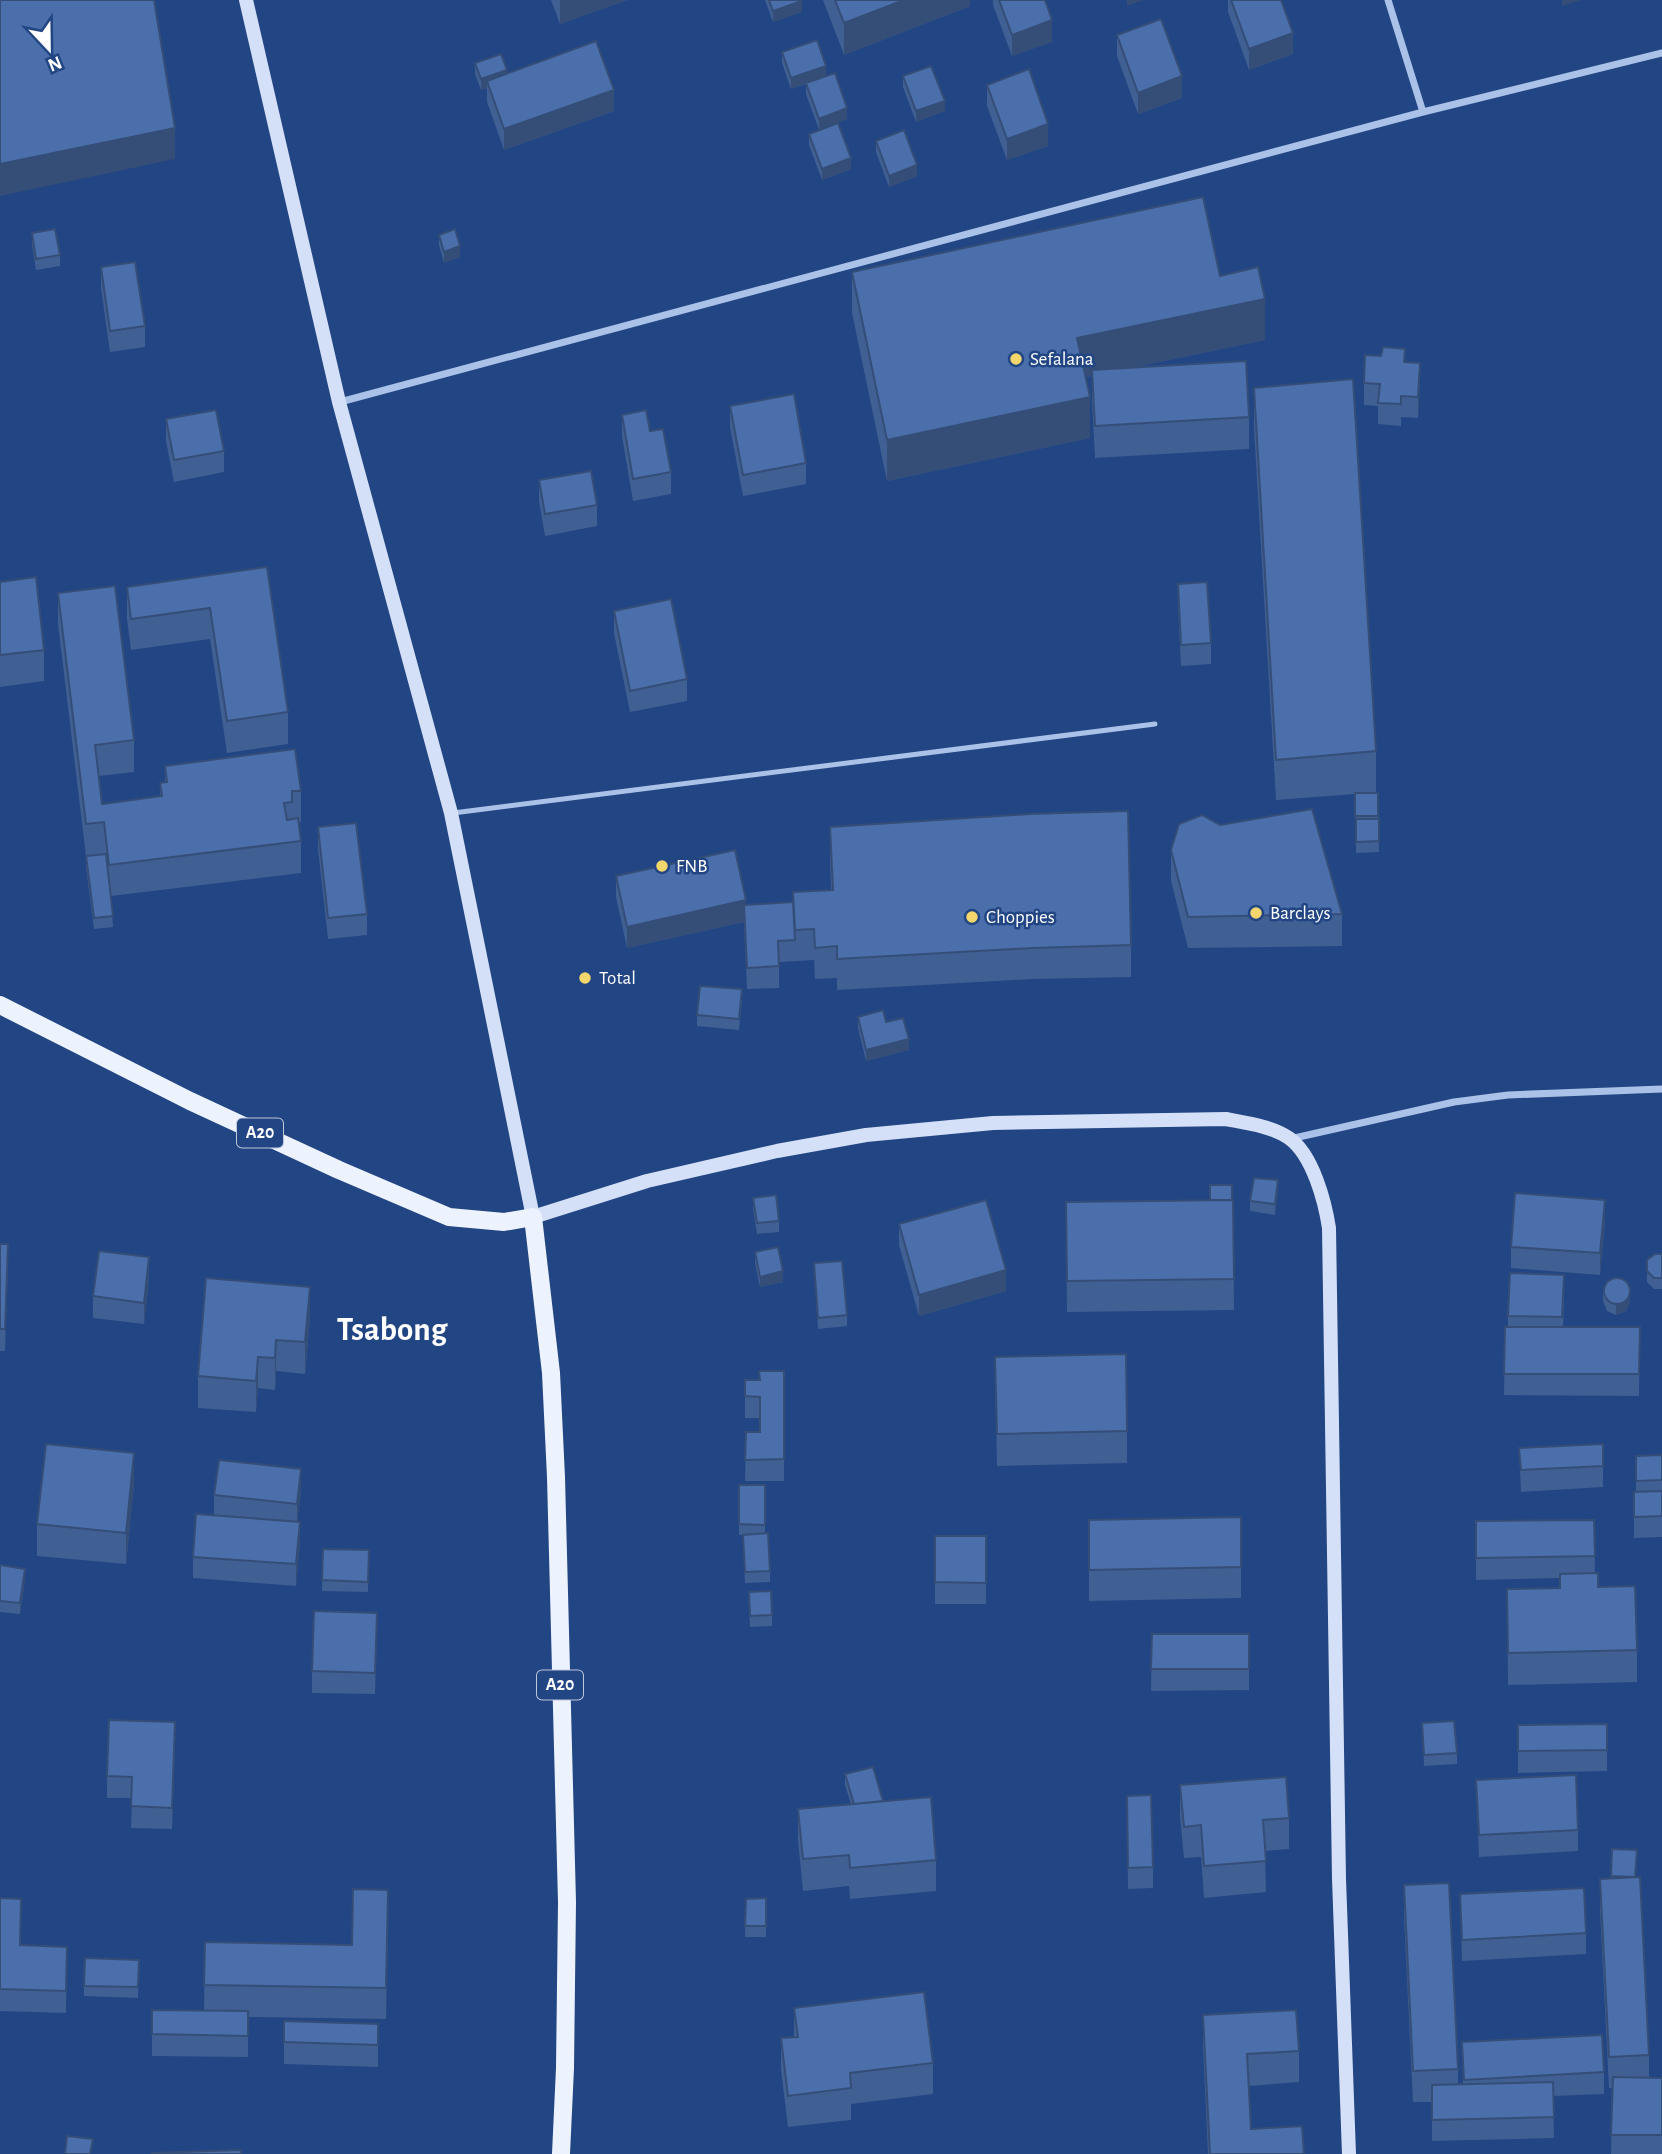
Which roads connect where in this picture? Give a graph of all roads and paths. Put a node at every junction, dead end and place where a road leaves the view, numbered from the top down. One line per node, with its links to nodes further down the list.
1 (246, 0): 5 (street)
2 (1388, 0): 4 (street)
3 (1662, 53): 4 (street)
4 (1423, 113): 5 (street)
5 (339, 402): 7 (street)
6 (1155, 723): 7 (lane)
7 (452, 813): 11 (street)
8 (0, 1005): 11 (main road, A20)
9 (1662, 1090): 10 (street)
10 (1290, 1139): 11 (street); 13 (street)
11 (533, 1217): 12 (main road, A20)
12 (561, 2154)
13 (1349, 2154)

